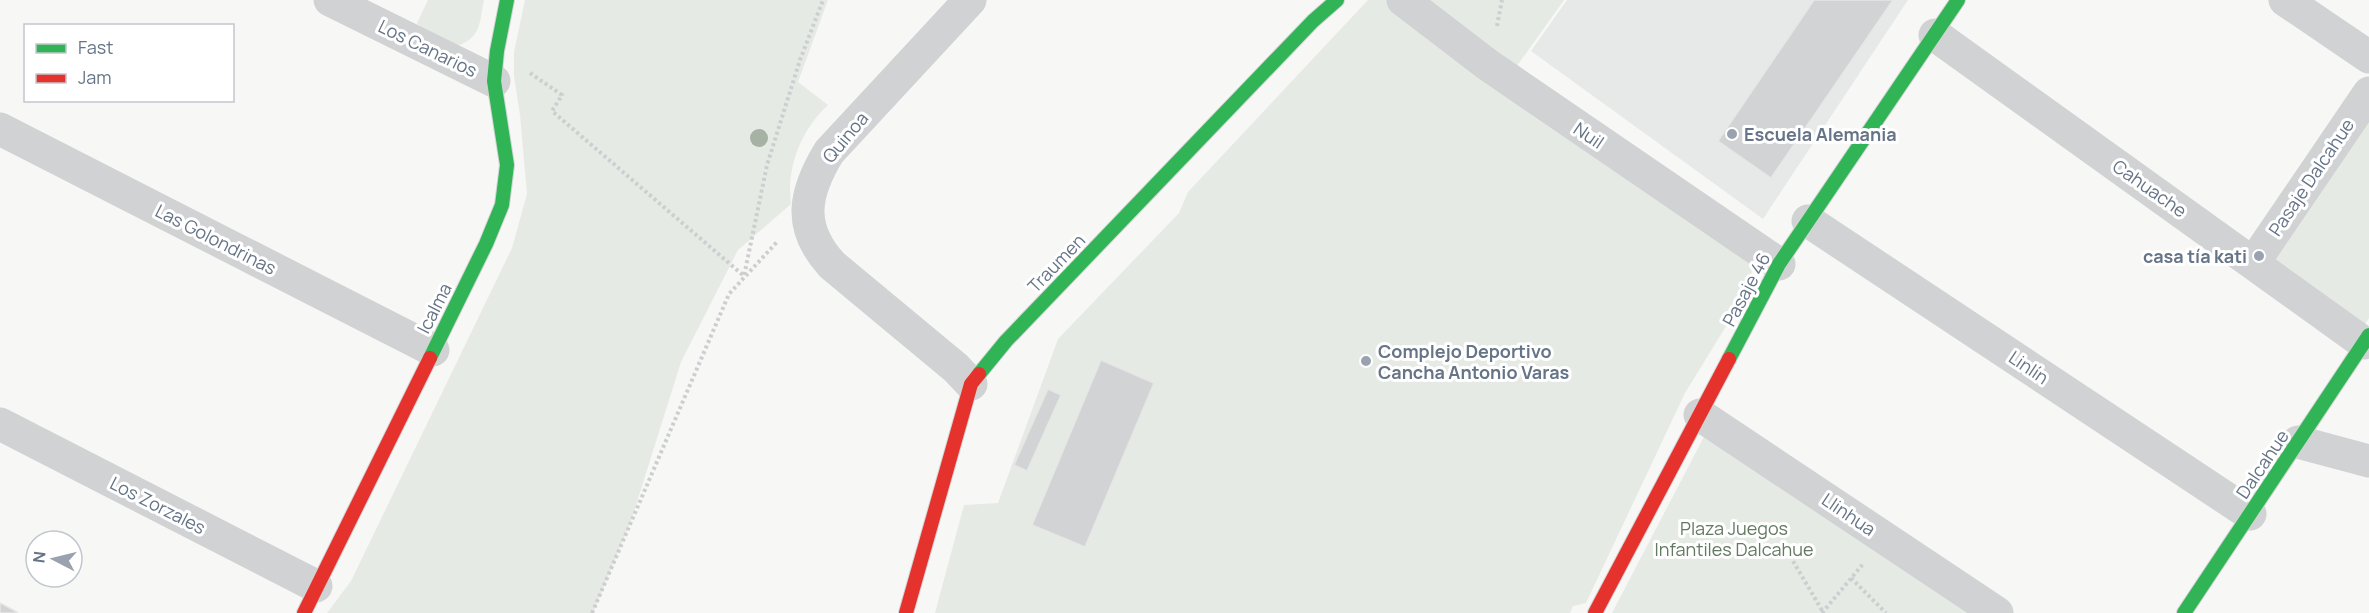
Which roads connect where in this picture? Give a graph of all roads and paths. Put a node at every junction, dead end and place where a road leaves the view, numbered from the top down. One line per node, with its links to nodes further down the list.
1 (330, 0): 11 (street, Los Canarios)
2 (507, 0): 11 (street, Icalma)
3 (822, 0): 18 (path)
4 (970, 0): 14 (street, Quinoa)
5 (1337, 0): 21 (street, Traumen)
6 (1403, 0): 17 (street, Nuil)
7 (1958, 0): 9 (street, Pasaje 46)
8 (2285, 0): 10 (street)
9 (1935, 35): 15 (street, Pasaje 46); 16 (street, Cahuache)
10 (2369, 57)
11 (495, 66): 18 (path); 20 (street, Icalma)
12 (2369, 93): 16 (street, Pasaje Dalcahue)
13 (0, 129): 20 (street, Las Golondrinas)
14 (807, 211): 18 (path); 21 (street, Quinoa)
15 (1808, 220): 17 (street, Pasaje 46); 26 (street, Linlín)
16 (2254, 262): 19 (street, Cahuache)
17 (1779, 264): 22 (street, Pasaje 46)
18 (744, 276): 31 (path)
19 (2366, 339): 24 (street, Dalcahue)
20 (433, 350): 30 (street, Icalma)
21 (971, 384): 32 (street, Traumen)
22 (1700, 415): 27 (street, Llinhua); 33 (street, Pasaje 46)
23 (0, 424): 30 (street, Los Zorzales)
24 (2298, 442): 25 (street); 26 (street, Dalcahue)
25 (2369, 461)
26 (2250, 514): 37 (street, Dalcahue)
27 (1884, 537): 29 (path); 36 (street, Llinhua)
28 (1790, 556): 34 (path)
29 (1851, 578): 34 (path); 35 (path)
30 (310, 600)
31 (592, 613)
32 (906, 613)
33 (1595, 613)
34 (1823, 613)
35 (1887, 613)
36 (1997, 613)
37 (2184, 613)

